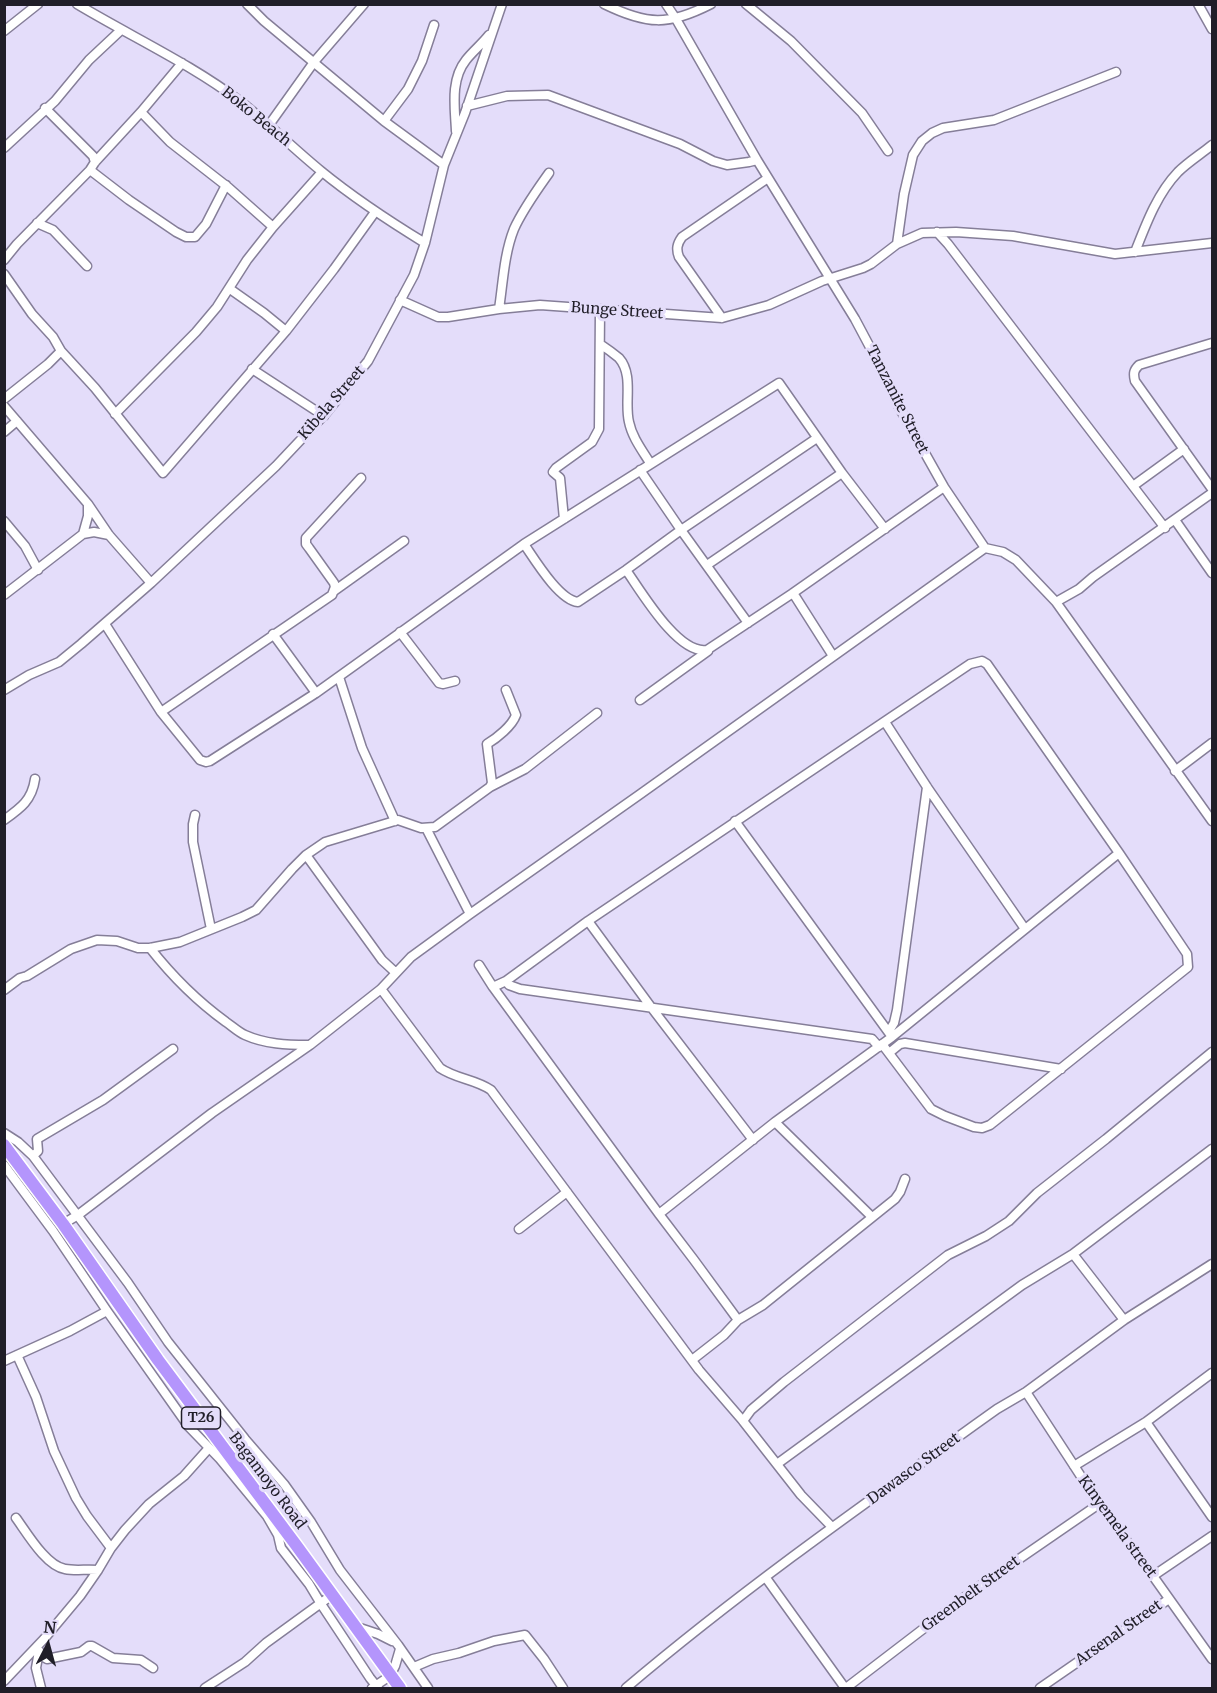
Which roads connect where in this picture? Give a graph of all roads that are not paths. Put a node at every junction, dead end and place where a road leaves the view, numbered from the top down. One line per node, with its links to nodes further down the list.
1 (38, 4): 15 (street)
2 (77, 4): 14 (street, Boko Beach)
3 (248, 4): 17 (street)
4 (364, 4): 17 (street)
5 (502, 4): 16 (street, Kibela Street)
6 (604, 4): 11 (street)
7 (666, 4): 11 (street, Tanzanite Street)
8 (711, 4): 11 (street)
9 (746, 4): 28 (street)
10 (1198, 4): 13 (street)
11 (676, 19): 29 (street, Tanzanite Street)
12 (434, 25): 23 (street)
13 (1212, 29)
14 (121, 30): 18 (street, Boko Beach); 21 (street)
15 (4, 31)
16 (492, 32): 20 (street, Kibela Street); 25 (street)
17 (314, 62): 23 (street); 24 (street)
18 (182, 63): 22 (street); 24 (street, Boko Beach)
19 (1116, 72): 42 (street)
20 (467, 106): 25 (street, Kibela Street); 29 (street)
21 (45, 108): 27 (street); 30 (street)
22 (141, 112): 30 (street); 36 (street)
23 (384, 121): 31 (street)
24 (269, 125): 33 (street, Boko Beach)
25 (456, 134): 31 (street, Kibela Street)
26 (1212, 145): 44 (street)
27 (4, 148)
28 (888, 151)
29 (757, 160): 35 (street, Tanzanite Street)
30 (95, 162): 32 (street)
31 (444, 165): 41 (street, Kibela Street)
32 (90, 170): 36 (street); 38 (street)
33 (322, 172): 37 (street, Boko Beach); 39 (street)
34 (549, 172): 51 (street)
35 (768, 178): 48 (street, Tanzanite Street); 53 (street)
36 (226, 185): 39 (street)
37 (375, 212): 41 (street, Boko Beach); 54 (street)
38 (37, 223): 45 (street); 46 (street)
39 (273, 227): 49 (street)
40 (937, 232): 42 (street); 44 (street); 71 (street)
41 (425, 243): 50 (street, Kibela Street)
42 (897, 243): 48 (street)
43 (1212, 243): 44 (street)
44 (1135, 252)
45 (4, 260)
46 (87, 266)
47 (4, 274): 57 (street)
48 (832, 278): 53 (street, Bunge Street); 72 (street, Tanzanite Street)
49 (230, 289): 54 (street); 61 (street)
50 (400, 300): 51 (street, Bunge Street); 62 (street, Kibela Street)
51 (499, 309): 52 (street, Bunge Street)
52 (600, 310): 53 (street, Bunge Street); 56 (street)
53 (722, 318)
54 (286, 331): 58 (street)
55 (1212, 343): 66 (street)
56 (600, 344): 67 (street); 75 (street)
57 (61, 351): 59 (street); 61 (street)
58 (252, 369): 61 (street); 62 (street)
59 (4, 399)
60 (4, 406): 63 (street)
61 (115, 414)
62 (324, 416): 90 (street, Kibela Street)
63 (17, 421): 64 (street); 74 (street)
64 (4, 432)
65 (817, 438): 67 (street); 69 (street); 80 (street)
66 (1184, 449): 71 (street); 73 (street)
67 (650, 463): 68 (street)
68 (640, 470): 75 (street); 80 (street)
69 (842, 473): 79 (street); 86 (street)
70 (361, 478): 91 (street)
71 (1132, 486): 78 (street)
72 (944, 487): 79 (street); 85 (street, Tanzanite Street)
73 (1212, 491): 76 (street)
74 (88, 504): 81 (street); 82 (street)
75 (564, 519): 84 (street)
76 (1175, 520): 78 (street); 89 (street)
77 (4, 521): 87 (street)
78 (1165, 528): 94 (street)
79 (885, 529): 92 (street)
80 (681, 530): 86 (street); 88 (street)
81 (83, 534): 82 (street); 87 (street)
82 (109, 535): 90 (street)
83 (404, 541): 91 (street)
84 (524, 544): 88 (street); 97 (street)
85 (985, 548): 94 (street); 100 (street)
86 (706, 565): 95 (street)
87 (38, 570): 93 (street)
88 (626, 570): 99 (street)
89 (1212, 573)
90 (152, 583): 96 (street, Kibela Street)
91 (334, 591): 98 (street)
92 (793, 593): 95 (street); 100 (street)
93 (4, 595)
94 (1056, 602): 111 (street)
95 (748, 623): 99 (street)
96 (105, 624): 103 (street, Kibela Street); 107 (street)
97 (400, 632): 101 (street); 102 (street)
98 (273, 634): 105 (street); 107 (street)
99 (712, 647): 106 (street)
100 (833, 656): 123 (street)
101 (339, 676): 105 (street); 117 (street)
102 (455, 681)
103 (4, 690)
104 (506, 690): 113 (street)
105 (316, 693): 107 (street)
106 (640, 700)
107 (161, 712)
108 (597, 713): 113 (street)
109 (885, 722): 114 (street); 118 (street); 121 (street)
110 (1212, 743): 111 (street)
111 (1176, 771): 119 (street)
112 (35, 779): 116 (street)
113 (490, 787): 120 (street)
114 (927, 787): 126 (street); 135 (street)
115 (195, 815): 125 (street)
116 (4, 820)
117 (395, 821): 120 (street); 122 (street)
118 (735, 821): 124 (street); 135 (street)
119 (1212, 821)
120 (426, 828): 123 (street)
121 (1119, 853): 126 (street); 141 (street)
122 (306, 855): 125 (street); 129 (street)
123 (470, 914): 129 (street)
124 (588, 921): 130 (street); 134 (street)
125 (211, 929): 127 (street)
126 (1025, 929): 135 (street)
127 (150, 948): 133 (street); 136 (street)
128 (479, 965): 131 (street)
129 (396, 972): 132 (street)
130 (506, 981): 131 (street); 134 (street)
131 (493, 987): 151 (street)
132 (381, 989): 136 (street); 150 (street)
133 (4, 990)
134 (651, 1007): 137 (street); 144 (street)
135 (891, 1034): 137 (street)
136 (310, 1045): 152 (street)
137 (881, 1045): 140 (street); 142 (street)
138 (173, 1049): 147 (street)
139 (1212, 1052): 166 (street)
140 (889, 1053): 141 (street); 141 (street)
141 (1061, 1069)
142 (776, 1122): 144 (street); 153 (street)
143 (4, 1134): 147 (street)
144 (753, 1140): 151 (street)
145 (4, 1145): 154 (highway, Bagamoyo Road / T26)
146 (1212, 1149): 156 (street)
147 (33, 1156): 152 (street)
148 (4, 1165): 158 (street)
149 (905, 1179): 153 (street)
150 (567, 1192): 155 (street); 162 (street)
151 (659, 1214): 159 (street)
152 (78, 1215): 154 (street); 185 (street)
153 (872, 1217): 159 (street)
154 (63, 1224): 180 (highway, Bagamoyo Road / T26)
155 (519, 1229)
156 (1074, 1254): 160 (street); 169 (street)
157 (1212, 1264): 160 (street, Dawasco Street)
158 (106, 1311): 161 (street); 168 (street)
159 (738, 1320): 162 (street)
160 (1124, 1320): 165 (street, Dawasco Street)
161 (17, 1355): 163 (street); 176 (street)
162 (692, 1360): 166 (street)
163 (4, 1361)
164 (1212, 1375): 167 (street)
165 (1026, 1392): 170 (street, Kinyemela street); 174 (street, Dawasco Street)
166 (743, 1421): 169 (street)
167 (1146, 1422): 170 (street); 172 (street)
168 (209, 1448): 176 (street); 182 (street)
169 (777, 1464): 174 (street)
170 (1074, 1466): 171 (street, Kinyemela street)
171 (1099, 1504): 178 (street, Kinyemela street); 200 (street, Greenbelt Street)
172 (1212, 1517)
173 (16, 1518): 177 (street)
174 (832, 1527): 179 (street, Dawasco Street)
175 (1212, 1536): 178 (street)
176 (111, 1548): 177 (street)
177 (98, 1570): 184 (street)
178 (1153, 1576): 181 (street, Kinyemela street)
179 (766, 1578): 199 (street, Dawasco Street); 200 (street)
180 (332, 1595): 182 (street); 183 (highway, Bagamoyo Road / T26)
181 (1169, 1599): 187 (street, Kinyemela street); 201 (street, Arsenal Street)
182 (321, 1604): 192 (street); 195 (street)
183 (354, 1626): 185 (street); 190 (highway, Bagamoyo Road / T26)
184 (44, 1639): 186 (street); 191 (street)
185 (399, 1647): 188 (street); 190 (street)
186 (38, 1654): 189 (street); 194 (street)
187 (1212, 1659)
188 (414, 1667): 197 (street); 198 (street)
189 (153, 1668)
190 (390, 1676): 192 (street); 196 (highway, Bagamoyo Road / T26)
191 (4, 1682): 193 (street)
192 (375, 1688)
193 (10, 1689)
194 (41, 1689)
195 (205, 1689)
196 (399, 1689)
197 (428, 1689)
198 (563, 1689)
199 (626, 1689)
200 (846, 1689)
201 (1040, 1689)

